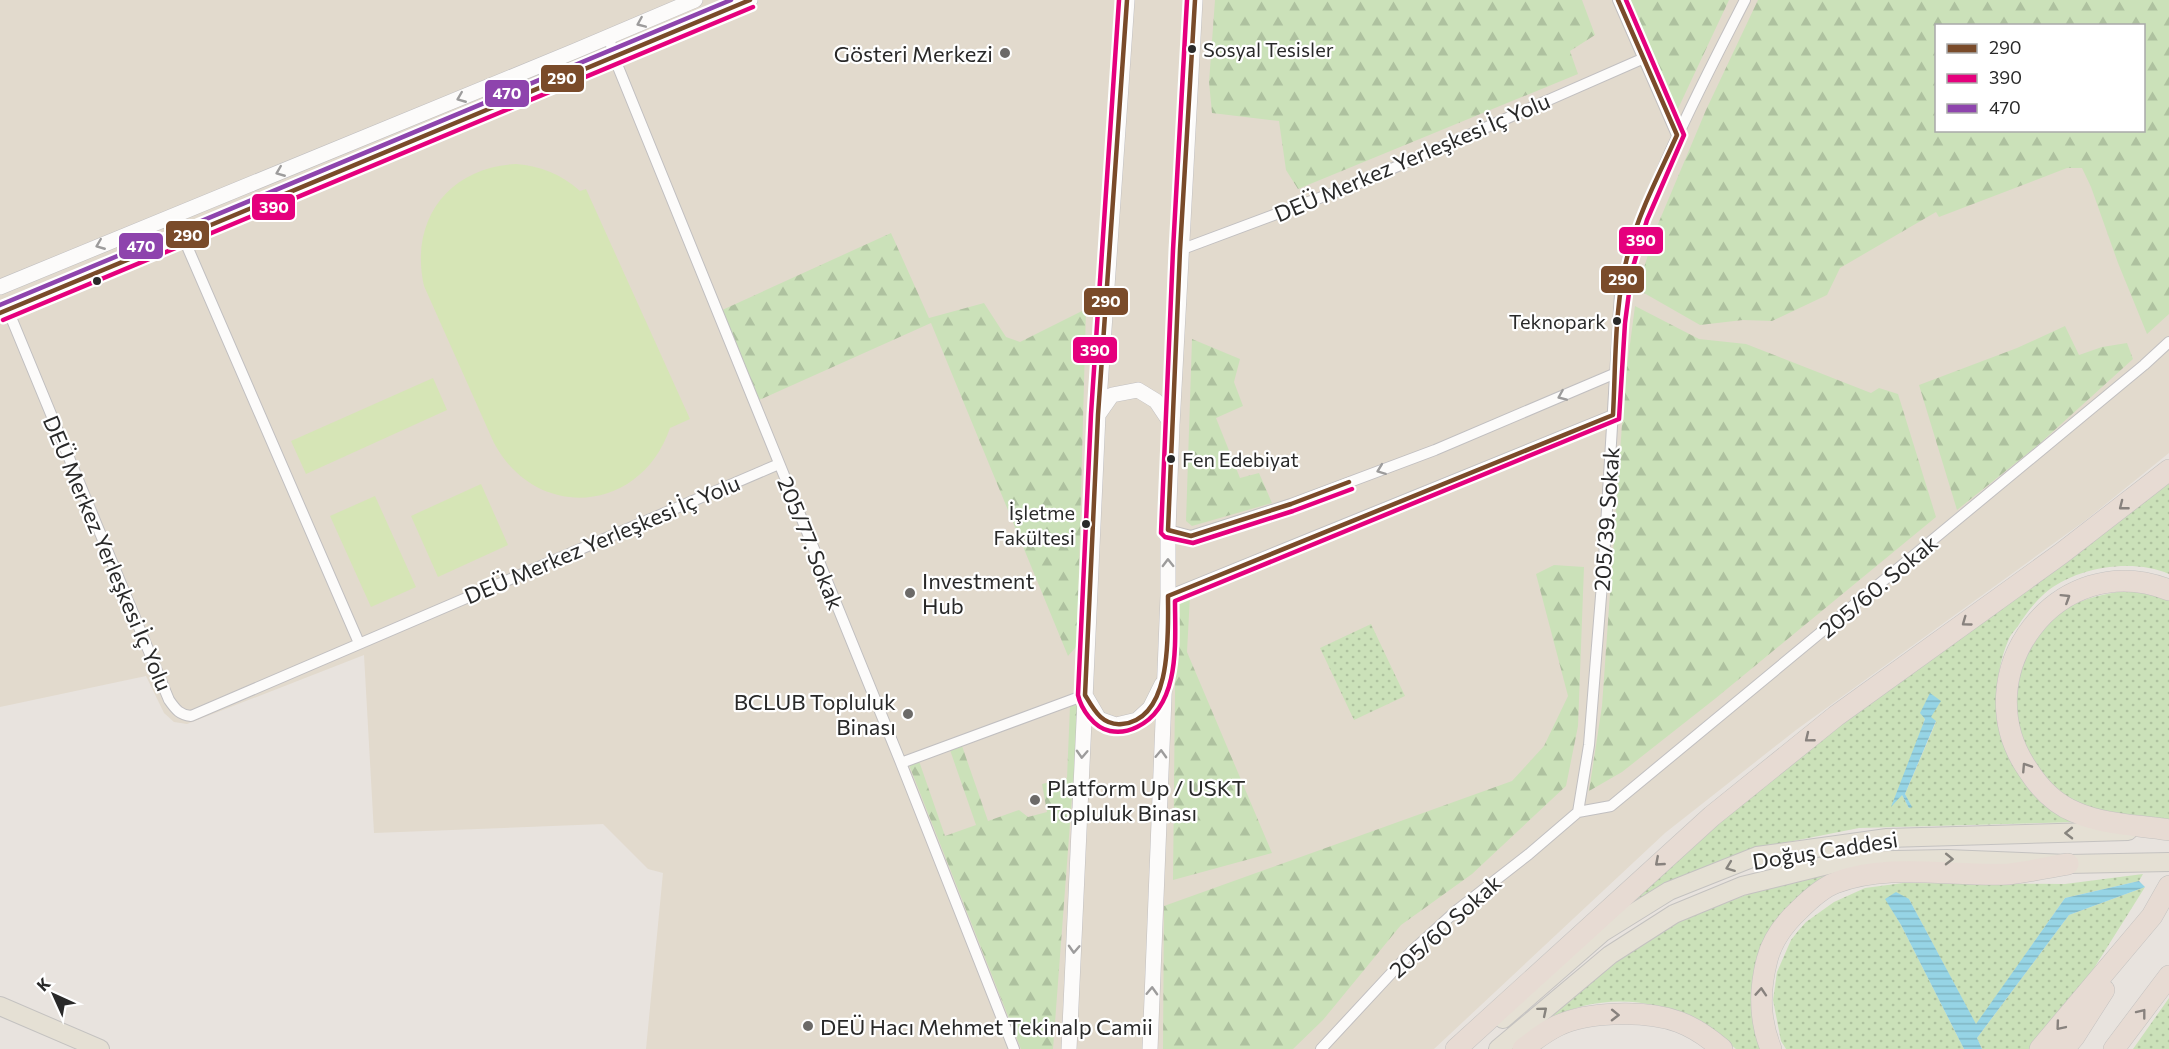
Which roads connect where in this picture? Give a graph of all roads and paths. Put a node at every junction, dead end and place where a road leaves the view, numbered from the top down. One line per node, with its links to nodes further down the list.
1 (695, 0): 7 (street, one-way to 7)
2 (750, 0): 8 (street)
3 (1128, 0): 18 (street)
4 (1195, 0): 12 (street)
5 (1618, 0): 9 (street)
6 (1745, 0): 10 (street, 205/39. Sokak)
7 (609, 37): 8 (street, 205/77. Sokak); 13 (street, one-way to 13)
8 (614, 57): 11 (street); 20 (street, 205/77. Sokak)
9 (1642, 59): 10 (street); 12 (street, DEÜ Merkez Yerleşkesi İç Yolu)
10 (1677, 135): 16 (street, 205/39. Sokak)
11 (183, 237): 14 (street); 25 (street)
12 (1180, 250): 19 (street)
13 (0, 287)
14 (4, 312): 25 (street, DEÜ Merkez Yerleşkesi İç Yolu)
15 (2169, 342): 29 (street, 205/60. Sokak)
16 (1616, 373): 17 (street, 205/39. Sokak); 22 (street, one-way to 22)
17 (1612, 414): 24 (street); 29 (street, 205/39. Sokak)
18 (1098, 415): 19 (street); 27 (street)
19 (1172, 425): 22 (street)
20 (779, 464): 25 (street, DEÜ Merkez Yerleşkesi İç Yolu); 28 (street, 205/77. Sokak)
21 (2169, 470): 42 (highway, one-way to 42)
22 (1168, 530): 24 (street, one-way to 22)
23 (2169, 590): 30 (highway, one-way to 23)
24 (1168, 596): 26 (street)
25 (358, 643)
26 (1164, 679): 27 (street); 40 (street, one-way to 26)
27 (1085, 695): 28 (street); 39 (street, one-way to 39)
28 (901, 763): 38 (street, 205/77. Sokak)
29 (1578, 812): 41 (street, 205/60 Sokak)
30 (2169, 830): 43 (main road, Doğuş Caddesi, one-way to 43)
31 (2169, 862): 32 (main road, Doğuş Caddesi)
32 (2068, 864): 44 (main road, Doğuş Caddesi, one-way to 32); 47 (highway, one-way to 32)
33 (2169, 886): 34 (highway)
34 (2152, 916): 48 (highway, one-way to 48); 49 (highway)
35 (2169, 976): 50 (highway, one-way to 35)
36 (0, 1005): 37 (main road)
37 (100, 1049)
38 (1014, 1049)
39 (1069, 1049)
40 (1149, 1049)
41 (1321, 1049)
42 (1456, 1049)
43 (1469, 1049)
44 (1498, 1049)
45 (1523, 1049): 46 (highway, one-way to 46)
46 (1722, 1049)
47 (1772, 1049)
48 (2040, 1049)
49 (2064, 1049)
50 (2114, 1049)

